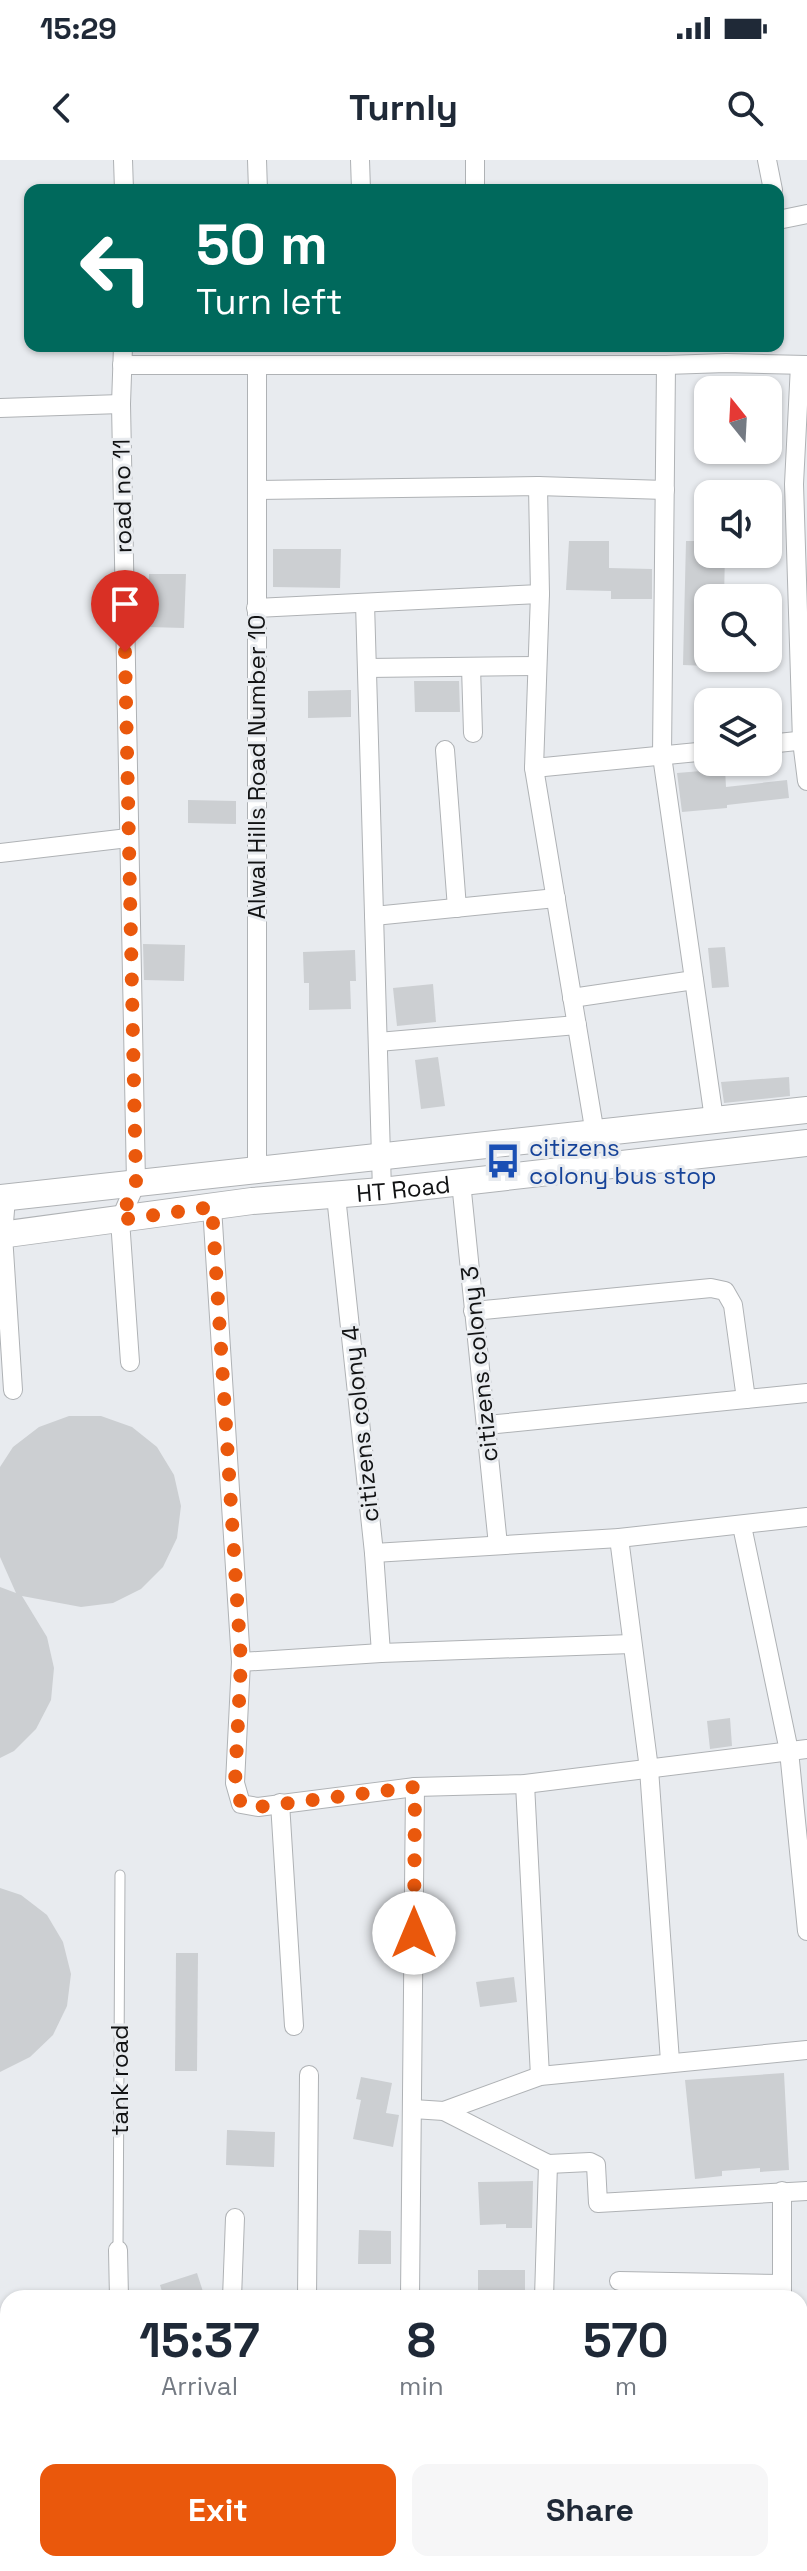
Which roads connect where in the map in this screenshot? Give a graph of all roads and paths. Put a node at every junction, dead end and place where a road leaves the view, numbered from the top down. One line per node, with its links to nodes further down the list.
1 (123, 160): 6 (street)
2 (257, 160): 7 (street)
3 (360, 160): 8 (street)
4 (475, 160): 9 (street)
5 (767, 160): 10 (street)
6 (124, 184)
7 (258, 184)
8 (361, 184)
9 (475, 184)
10 (772, 184)
11 (807, 214): 12 (street)
12 (784, 216)
13 (474, 352): 18 (street)
14 (122, 355): 17 (street); 21 (street, road no 11)
15 (723, 355): 19 (street); 20 (street)
16 (363, 356): 17 (street); 18 (street)
17 (257, 365): 25 (street, Alwal Hills Road Number 10)
18 (474, 365): 19 (street)
19 (666, 365): 26 (street)
20 (803, 365): 23 (street)
21 (121, 404): 22 (street); 41 (street, road no 11)
22 (0, 408)
23 (800, 484): 34 (street)
24 (538, 486): 25 (street); 26 (street); 27 (street)
25 (257, 490): 29 (street, Alwal Hills Road Number 10)
26 (665, 490): 38 (street)
27 (540, 594): 28 (street); 30 (street)
28 (365, 603): 29 (street); 32 (street)
29 (256, 608): 55 (street, Alwal Hills Road Number 10)
30 (537, 666): 31 (street); 39 (street)
31 (471, 667): 32 (street); 33 (street)
32 (367, 668): 45 (street)
33 (473, 733)
34 (804, 740): 35 (street); 40 (street)
35 (782, 742)
36 (445, 750): 44 (street)
37 (694, 753): 38 (street)
38 (662, 756): 39 (street); 46 (street)
39 (534, 768): 43 (street)
40 (807, 781)
41 (128, 838): 42 (street); 57 (street, road no 11)
42 (0, 853)
43 (556, 898): 44 (street); 47 (street)
44 (457, 908): 45 (street)
45 (374, 916): 49 (street)
46 (694, 980): 47 (street); 51 (street)
47 (572, 998): 48 (street)
48 (577, 1025): 49 (street); 52 (street)
49 (378, 1042): 54 (street)
50 (807, 1110): 51 (street, HT Road)
51 (714, 1119): 52 (street, HT Road)
52 (595, 1134): 54 (street, HT Road)
53 (807, 1143): 56 (street, HT Road)
54 (381, 1157): 55 (street, HT Road); 58 (street)
55 (257, 1170): 57 (street, HT Road)
56 (461, 1182): 58 (street, HT Road); 64 (street, citizens colony 3)
57 (136, 1183): 60 (street, HT Road); 62 (street, road no 11)
58 (382, 1191): 59 (street, HT Road)
59 (336, 1196): 61 (street, HT Road); 74 (street, citizens colony 4)
60 (3, 1198): 63 (street)
61 (212, 1207): 62 (street, HT Road); 77 (street)
62 (120, 1220): 63 (street, HT Road); 65 (street, road no 11)
63 (1, 1235): 66 (street)
64 (473, 1311): 68 (street); 69 (street, citizens colony 3)
65 (130, 1362)
66 (13, 1390)
67 (807, 1393): 68 (street)
68 (746, 1399): 69 (street)
69 (487, 1425): 73 (street, citizens colony 3)
70 (807, 1517): 71 (street)
71 (742, 1526): 72 (street); 78 (street)
72 (619, 1538): 73 (street); 75 (street)
73 (498, 1545): 74 (street)
74 (374, 1553): 76 (street, citizens colony 4)
75 (631, 1644): 76 (street); 79 (street)
76 (381, 1653): 77 (street)
77 (241, 1662): 82 (street)
78 (798, 1750): 79 (street); 84 (street)
79 (649, 1769): 80 (street); 87 (street)
80 (525, 1784): 81 (street); 89 (street)
81 (415, 1787): 82 (street); 90 (street)
82 (280, 1803): 85 (street)
83 (120, 1875): 96 (lane, tank road)
84 (807, 1931)
85 (294, 2026)
86 (807, 2050): 87 (street)
87 (670, 2061): 89 (street)
88 (309, 2075): 100 (street)
89 (540, 2076): 91 (street)
90 (413, 2109): 91 (street); 101 (street)
91 (444, 2111): 92 (street)
92 (548, 2164): 93 (street); 102 (street)
93 (782, 2191): 94 (street); 104 (street)
94 (807, 2191)
95 (235, 2218): 99 (street)
96 (118, 2250): 98 (street, tank road)
97 (619, 2281): 103 (street)
98 (122, 2290)
99 (232, 2290)
100 (307, 2290)
101 (410, 2290)
102 (544, 2290)
103 (766, 2290)
104 (782, 2290)

